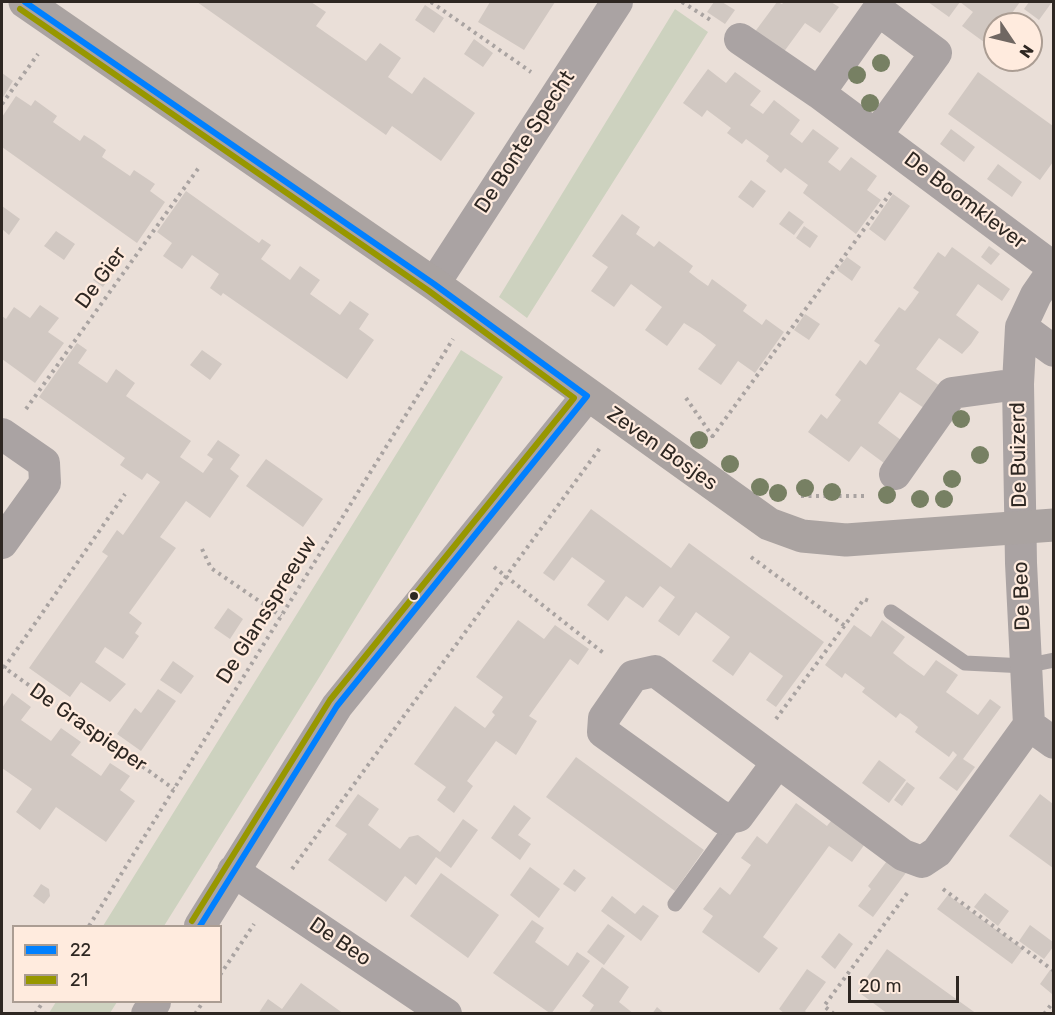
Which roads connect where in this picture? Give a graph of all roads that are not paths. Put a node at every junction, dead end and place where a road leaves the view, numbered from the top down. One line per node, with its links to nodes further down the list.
1 (25, 2): 8 (street, Zeven Bosjes)
2 (617, 2): 8 (street, De Bonte Specht)
3 (881, 6): 5 (street); 6 (street)
4 (740, 39): 5 (street, De Boomklever)
5 (819, 93): 6 (street, De Boomklever)
6 (877, 134): 7 (street, De Boomklever)
7 (1053, 268): 9 (street, De Buizerd)
8 (435, 284): 12 (street, Zeven Bosjes)
9 (1020, 327): 10 (street); 11 (street, De Buizerd)
10 (1053, 351)
11 (1018, 384): 14 (street, De Buizerd); 16 (street, De Buizerd)
12 (587, 396): 16 (street, Zeven Bosjes); 23 (street)
13 (4, 435): 17 (street)
14 (895, 474)
15 (1053, 525): 16 (street, Zeven Bosjes)
16 (1020, 526): 19 (street, De Beo)
17 (2, 543)
18 (891, 612): 19 (lane)
19 (1039, 663): 20 (street, De Beo)
20 (1041, 734): 21 (street)
21 (767, 755): 22 (street); 22 (street)
22 (738, 816): 24 (lane)
23 (233, 871): 25 (street); 26 (street, De Beo)
24 (675, 904)
25 (201, 925)
26 (446, 1014)

